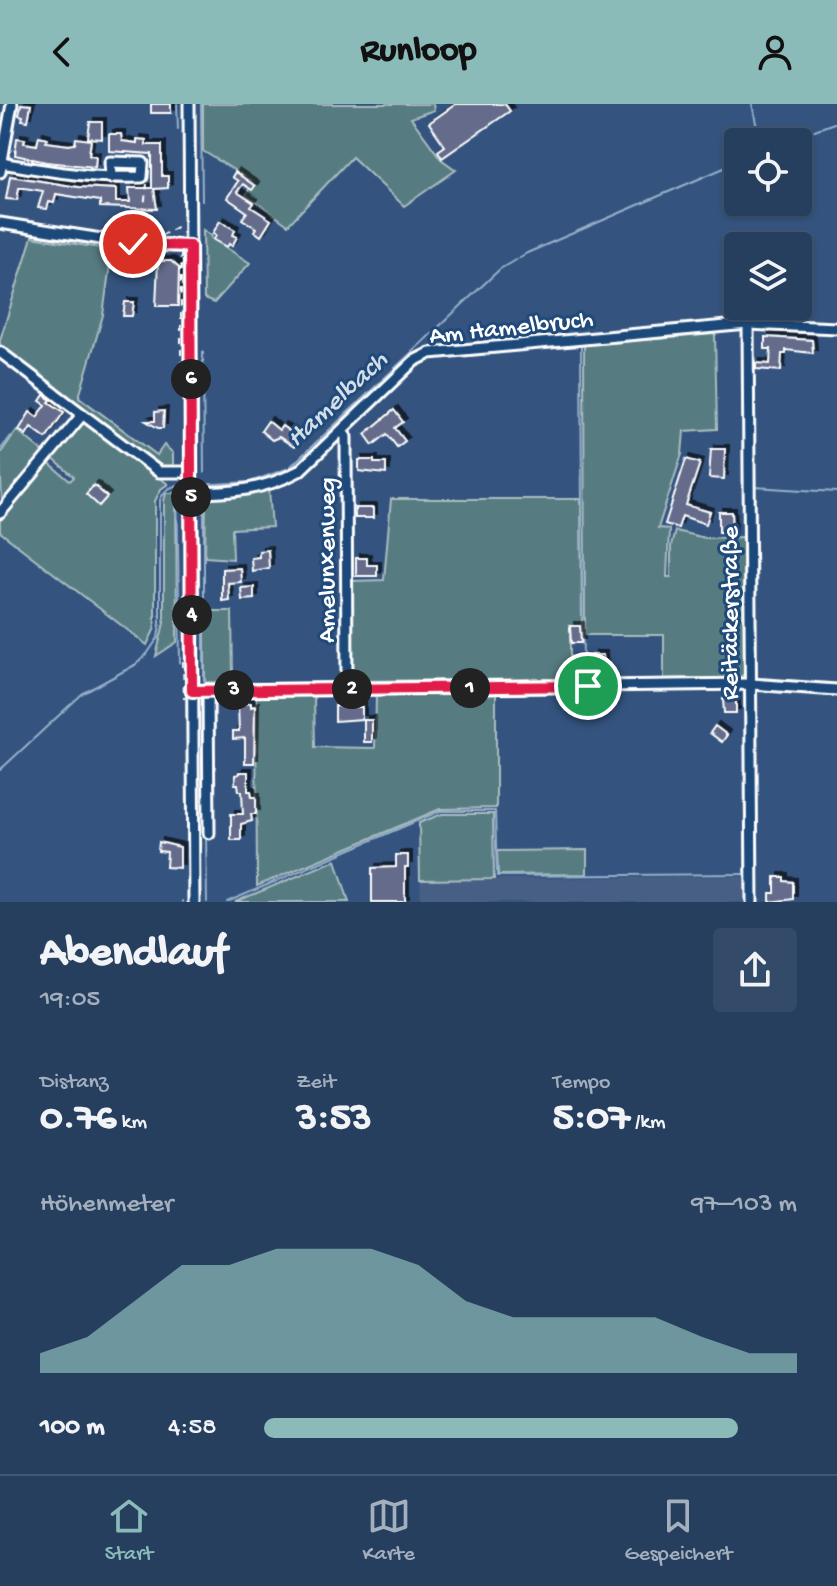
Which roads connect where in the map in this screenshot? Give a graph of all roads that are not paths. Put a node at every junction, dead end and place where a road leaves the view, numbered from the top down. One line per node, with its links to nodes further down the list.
1 (12, 104): 3 (street)
2 (189, 104): 6 (street)
3 (1, 168): 4 (street)
4 (111, 178): 4 (street)
5 (0, 223): 6 (street)
6 (190, 246): 12 (street)
7 (748, 324): 8 (street, Am Hamelbruch); 11 (street, Am Hamelbruch); 15 (street, Reitäckerstraße)
8 (837, 328)
9 (0, 352): 10 (street)
10 (82, 415): 12 (street); 14 (street)
11 (342, 431): 13 (street, Am Hamelbruch); 16 (street, Amelunxenweg)
12 (191, 476): 13 (street)
13 (191, 492): 19 (street)
14 (0, 513)
15 (751, 684): 16 (street); 18 (street); 22 (street, Reitäckerstraße)
16 (347, 689): 17 (street)
17 (208, 690): 19 (street); 20 (street)
18 (837, 690)
19 (192, 691): 21 (street)
20 (209, 833)
21 (194, 902)
22 (752, 902)

